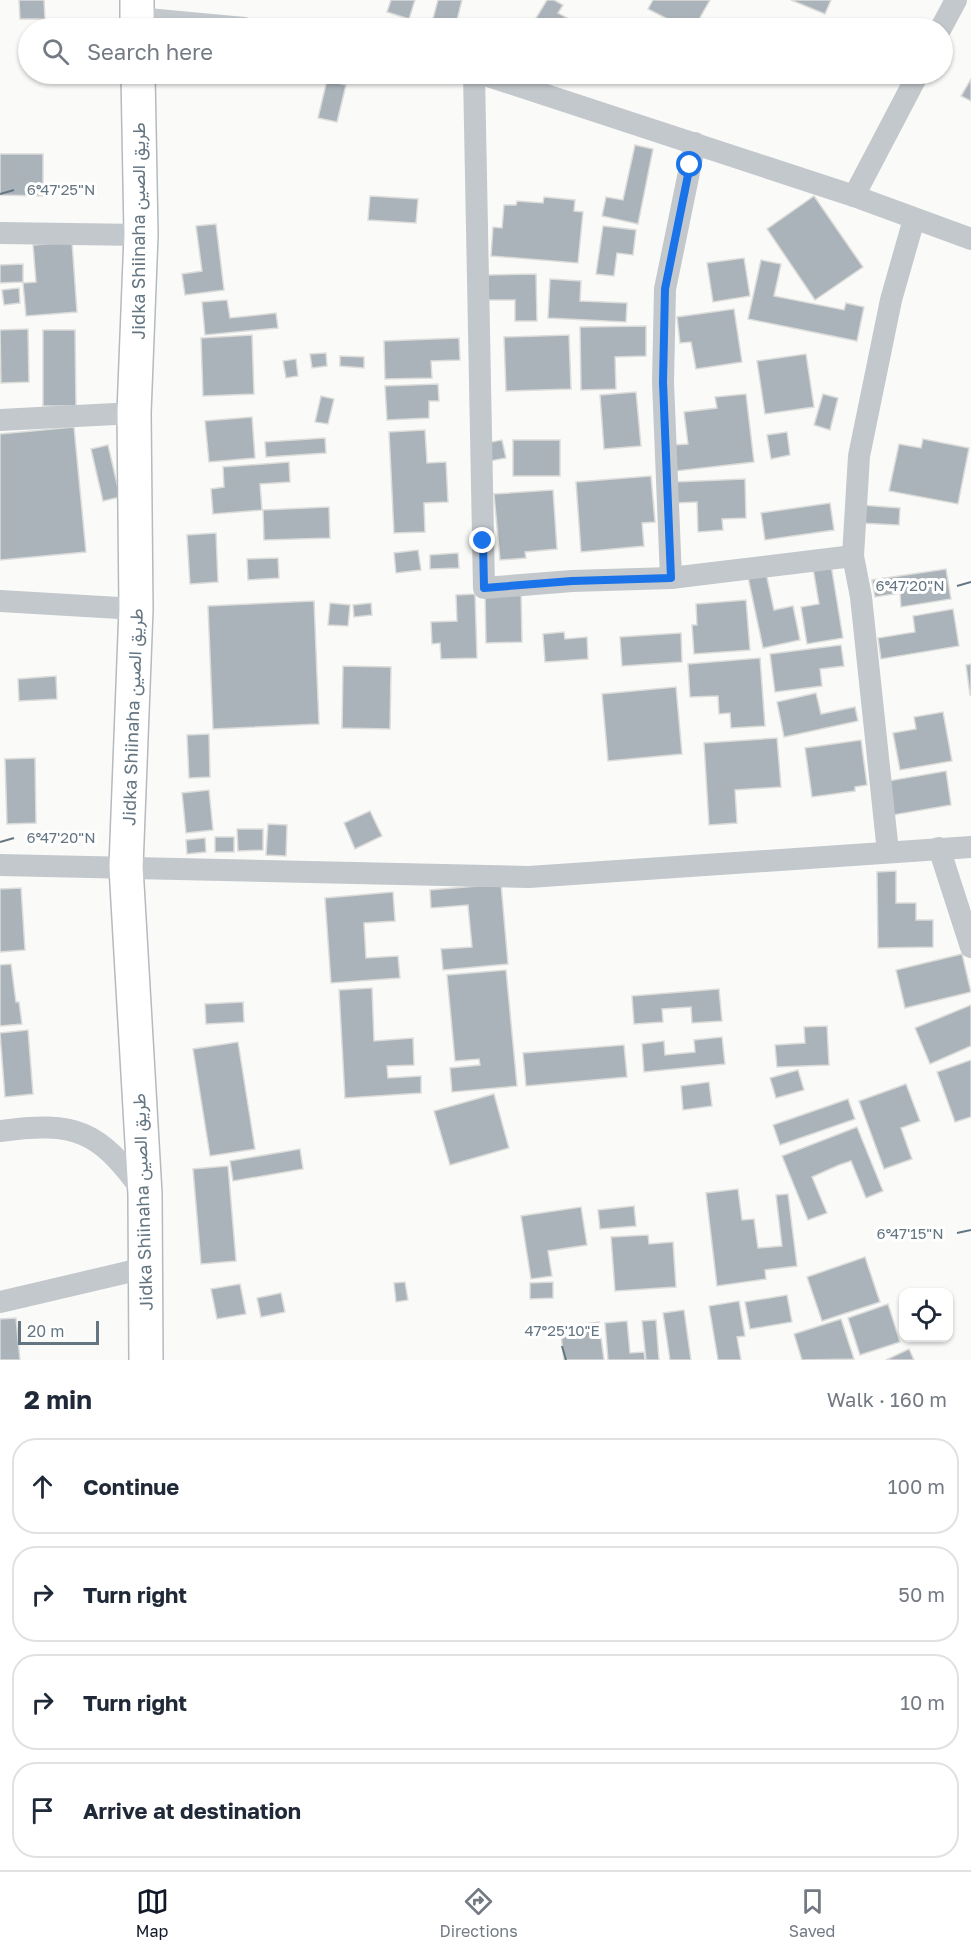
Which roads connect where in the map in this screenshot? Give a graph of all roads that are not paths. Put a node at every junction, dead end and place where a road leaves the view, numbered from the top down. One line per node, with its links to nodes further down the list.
1 (956, 0): 4 (street)
2 (137, 16): 3 (street)
3 (155, 18)
4 (946, 18)
5 (138, 84): 13 (main road, Jidka Shiinaha طريق الصين)
6 (474, 84): 18 (street)
7 (513, 84): 9 (street)
8 (913, 84): 10 (street)
9 (695, 143): 10 (street); 18 (street)
10 (854, 196): 11 (street)
11 (914, 219): 14 (street); 17 (street)
12 (0, 233): 13 (street)
13 (141, 235): 15 (main road, Jidka Shiinaha طريق الصين)
14 (971, 239)
15 (134, 413): 16 (street); 20 (main road, Jidka Shiinaha طريق الصين)
16 (0, 420)
17 (853, 556): 18 (street); 23 (street)
18 (671, 578)
19 (0, 602): 20 (street)
20 (136, 609): 25 (main road, Jidka Shiinaha طريق الصين)
21 (971, 847): 22 (street)
22 (939, 848): 23 (street); 26 (street)
23 (888, 852): 25 (street)
24 (0, 865): 25 (street)
25 (126, 867): 28 (main road, Jidka Shiinaha طريق الصين)
26 (971, 947)
27 (0, 1131): 28 (street)
28 (145, 1194): 29 (main road, Jidka Shiinaha طريق الصين)
29 (145, 1268): 30 (street); 31 (main road, Jidka Shiinaha طريق الصين)
30 (0, 1302)
31 (146, 1360)

